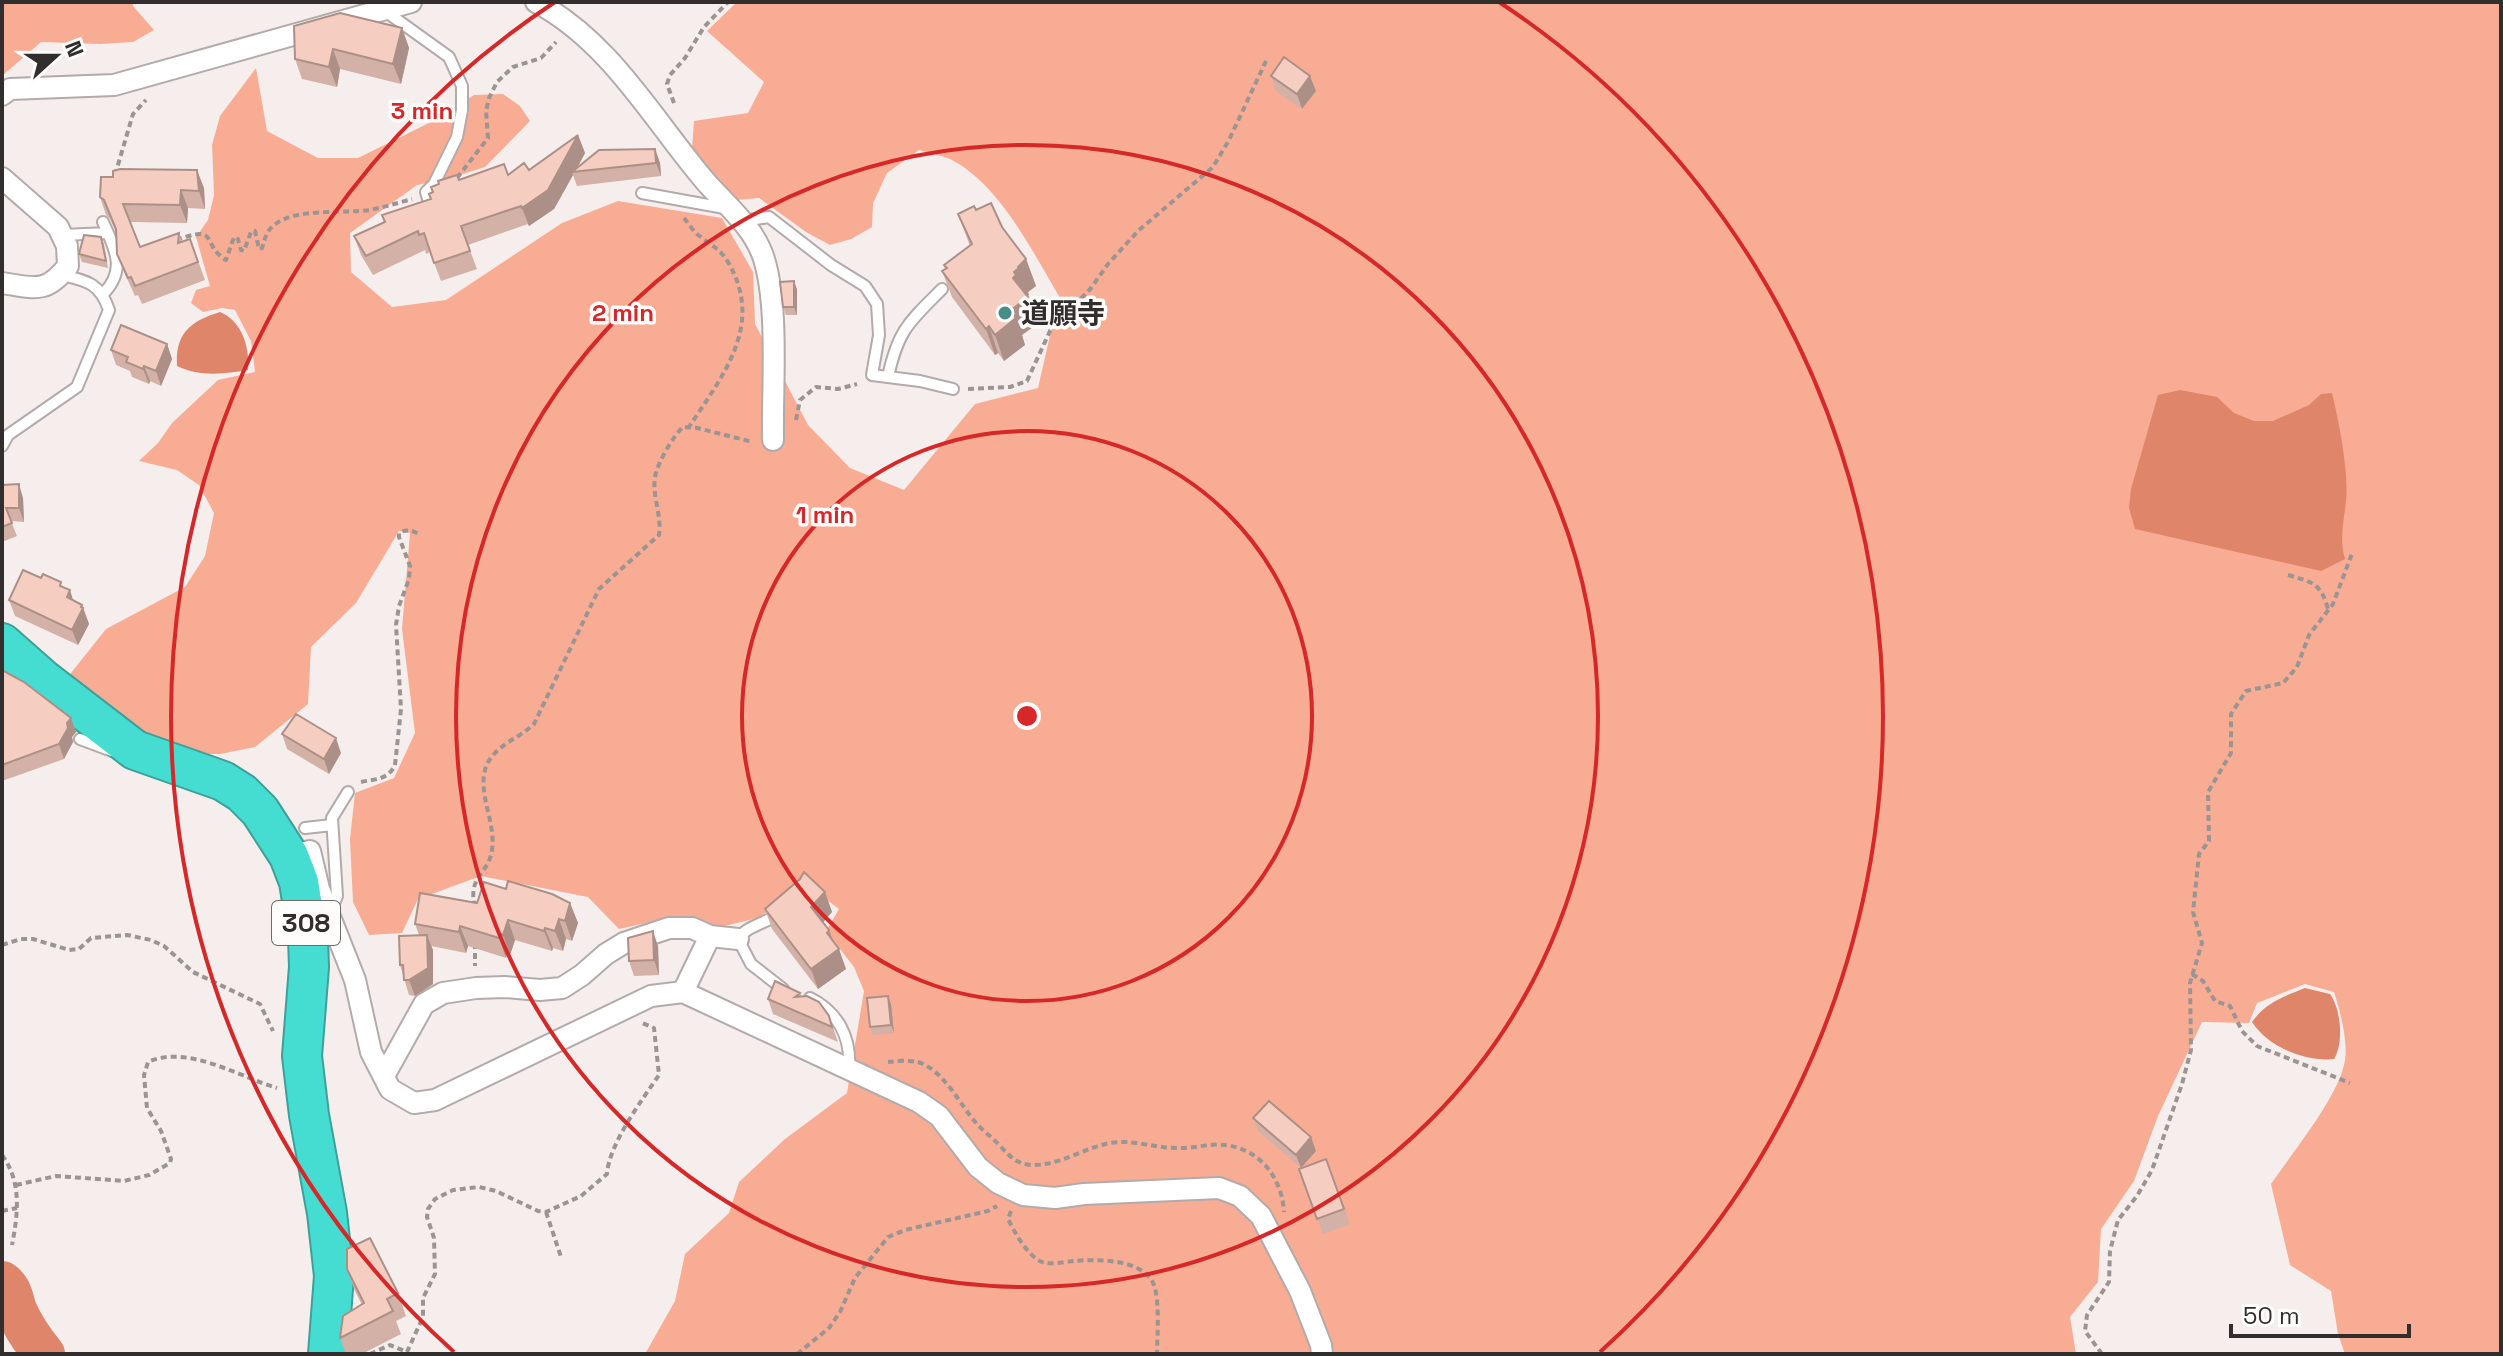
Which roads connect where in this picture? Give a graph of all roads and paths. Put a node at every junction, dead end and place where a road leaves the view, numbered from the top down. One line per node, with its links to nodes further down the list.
1 (411, 2): 4 (street)
2 (536, 2): 5 (street)
3 (728, 2): 9 (path)
4 (384, 10): 7 (street); 13 (lane)
5 (565, 22): 13 (path); 15 (street)
6 (1266, 61): 24 (path)
7 (148, 75): 8 (street); 11 (path)
8 (2, 95)
9 (675, 105)
10 (2, 178): 16 (street)
11 (113, 179)
12 (642, 193): 14 (lane)
13 (427, 197): 17 (path)
14 (664, 197): 15 (lane); 25 (path)
15 (738, 215): 22 (lane); 26 (street)
16 (62, 235): 18 (street); 21 (lane)
17 (171, 242)
18 (62, 275): 19 (street); 21 (lane)
19 (2, 283)
20 (942, 289): 23 (lane)
21 (103, 294): 27 (lane)
22 (872, 375): 23 (lane); 26 (path)
23 (888, 377): 24 (lane)
24 (953, 389)
25 (689, 427): 26 (path); 40 (path)
26 (773, 440)
27 (2, 446)
28 (421, 535): 35 (path)
29 (2353, 551): 31 (path)
30 (2288, 575): 31 (path)
31 (2328, 609): 45 (path)
32 (2, 643): 34 (highway, 308)
33 (80, 739): 34 (lane)
34 (157, 758): 37 (highway, 308)
35 (348, 792): 36 (lane)
36 (332, 825): 37 (lane); 39 (lane)
37 (297, 842): 39 (street); 53 (highway, 308)
38 (785, 910): 43 (lane)
39 (330, 915): 51 (street)
40 (479, 920)
41 (476, 933): 46 (path)
42 (710, 936): 43 (street); 46 (street); 47 (street)
43 (738, 939): 50 (lane)
44 (2, 945): 49 (path)
45 (2192, 974): 52 (path); 68 (path)
46 (488, 987): 51 (street)
47 (683, 992): 48 (street); 50 (street)
48 (590, 1025): 51 (street); 59 (path)
49 (274, 1033)
50 (855, 1070): 56 (street); 60 (path)
51 (384, 1076)
52 (2350, 1083)
53 (309, 1115): 55 (path); 63 (highway, 308)
54 (2, 1155): 55 (path)
55 (16, 1185): 57 (path)
56 (1013, 1191): 65 (path); 66 (path); 67 (street)
57 (17, 1208): 58 (path); 61 (path)
58 (2, 1211)
59 (546, 1212): 62 (path); 64 (path)
60 (1284, 1217)
61 (12, 1245)
62 (561, 1257)
63 (328, 1354)
64 (370, 1354)
65 (797, 1354)
66 (1157, 1354)
67 (1322, 1354)
68 (2102, 1354)

